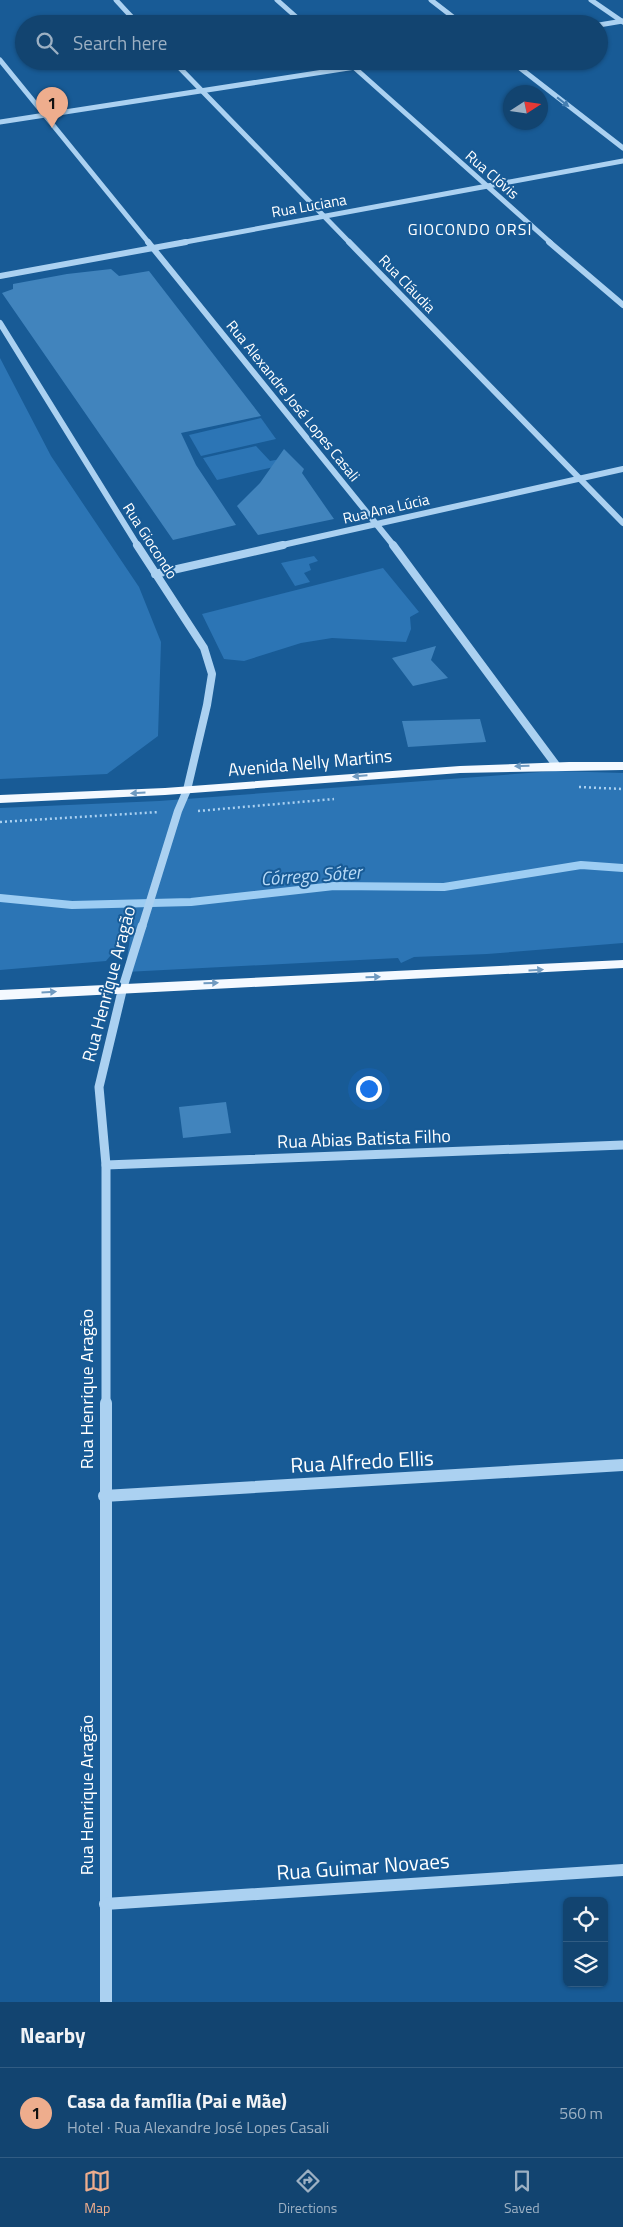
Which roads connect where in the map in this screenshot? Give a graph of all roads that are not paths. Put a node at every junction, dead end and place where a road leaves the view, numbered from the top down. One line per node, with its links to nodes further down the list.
1 (116, 0): 5 (street)
2 (277, 0): 6 (street)
3 (431, 0): 7 (street)
4 (591, 0): 8 (street)
5 (130, 15)
6 (294, 15)
7 (450, 15)
8 (623, 22): 9 (street)
9 (608, 24)
10 (0, 60): 16 (street, Rua Alexandre José Lopes Casali)
11 (181, 70): 15 (street, Rua Cláudia)
12 (348, 70): 15 (street)
13 (356, 70): 20 (street, Rua Clóvis)
14 (523, 70): 18 (street, one-way to 18)
15 (200, 91): 16 (street); 21 (street, Rua Cláudia)
16 (43, 115): 17 (street); 22 (street, Rua Alexandre José Lopes Casali)
17 (0, 122)
18 (623, 148)
19 (623, 161): 20 (street, Rua Luciana)
20 (486, 187): 21 (street, Rua Luciana); 24 (street, Rua Clóvis)
21 (323, 216): 22 (street, Rua Luciana); 27 (street, Rua Cláudia)
22 (152, 248): 23 (street, Rua Luciana); 29 (street, Rua Alexandre José Lopes Casali)
23 (0, 276)
24 (623, 305)
25 (0, 323): 30 (street, Rua Giocondo)
26 (623, 469): 27 (street, Rua Ana Lúcia)
27 (581, 479): 28 (street, Rua Cláudia); 29 (street, Rua Ana Lúcia)
28 (623, 523)
29 (377, 524): 30 (street, Rua Ana Lúcia); 31 (street, Rua Alexandre José Lopes Casali)
30 (155, 574): 33 (street, Rua Giocondo)
31 (556, 765): 32 (main road, Avenida Nelly Martins); 33 (main road, Avenida Nelly Martins, one-way to 33)
32 (623, 766)
33 (187, 790): 34 (main road, Avenida Nelly Martins, one-way to 34); 35 (street, Rua Henrique Aragão)
34 (0, 799)
35 (156, 879): 37 (street, Rua Henrique Aragão)
36 (623, 964): 37 (main road, one-way to 36)
37 (124, 987): 38 (main road, one-way to 37); 40 (street, Rua Henrique Aragão)
38 (0, 995)
39 (623, 1145): 40 (street, Rua Abias Batista Filho)
40 (106, 1165): 42 (street, Rua Henrique Aragão)
41 (623, 1465): 42 (street, Rua Alfredo Ellis)
42 (104, 1496): 44 (street, Rua Henrique Aragão)
43 (623, 1870): 44 (street, Rua Guimar Novaes)
44 (105, 1904): 45 (street, Rua Henrique Aragão)
45 (106, 2002)

